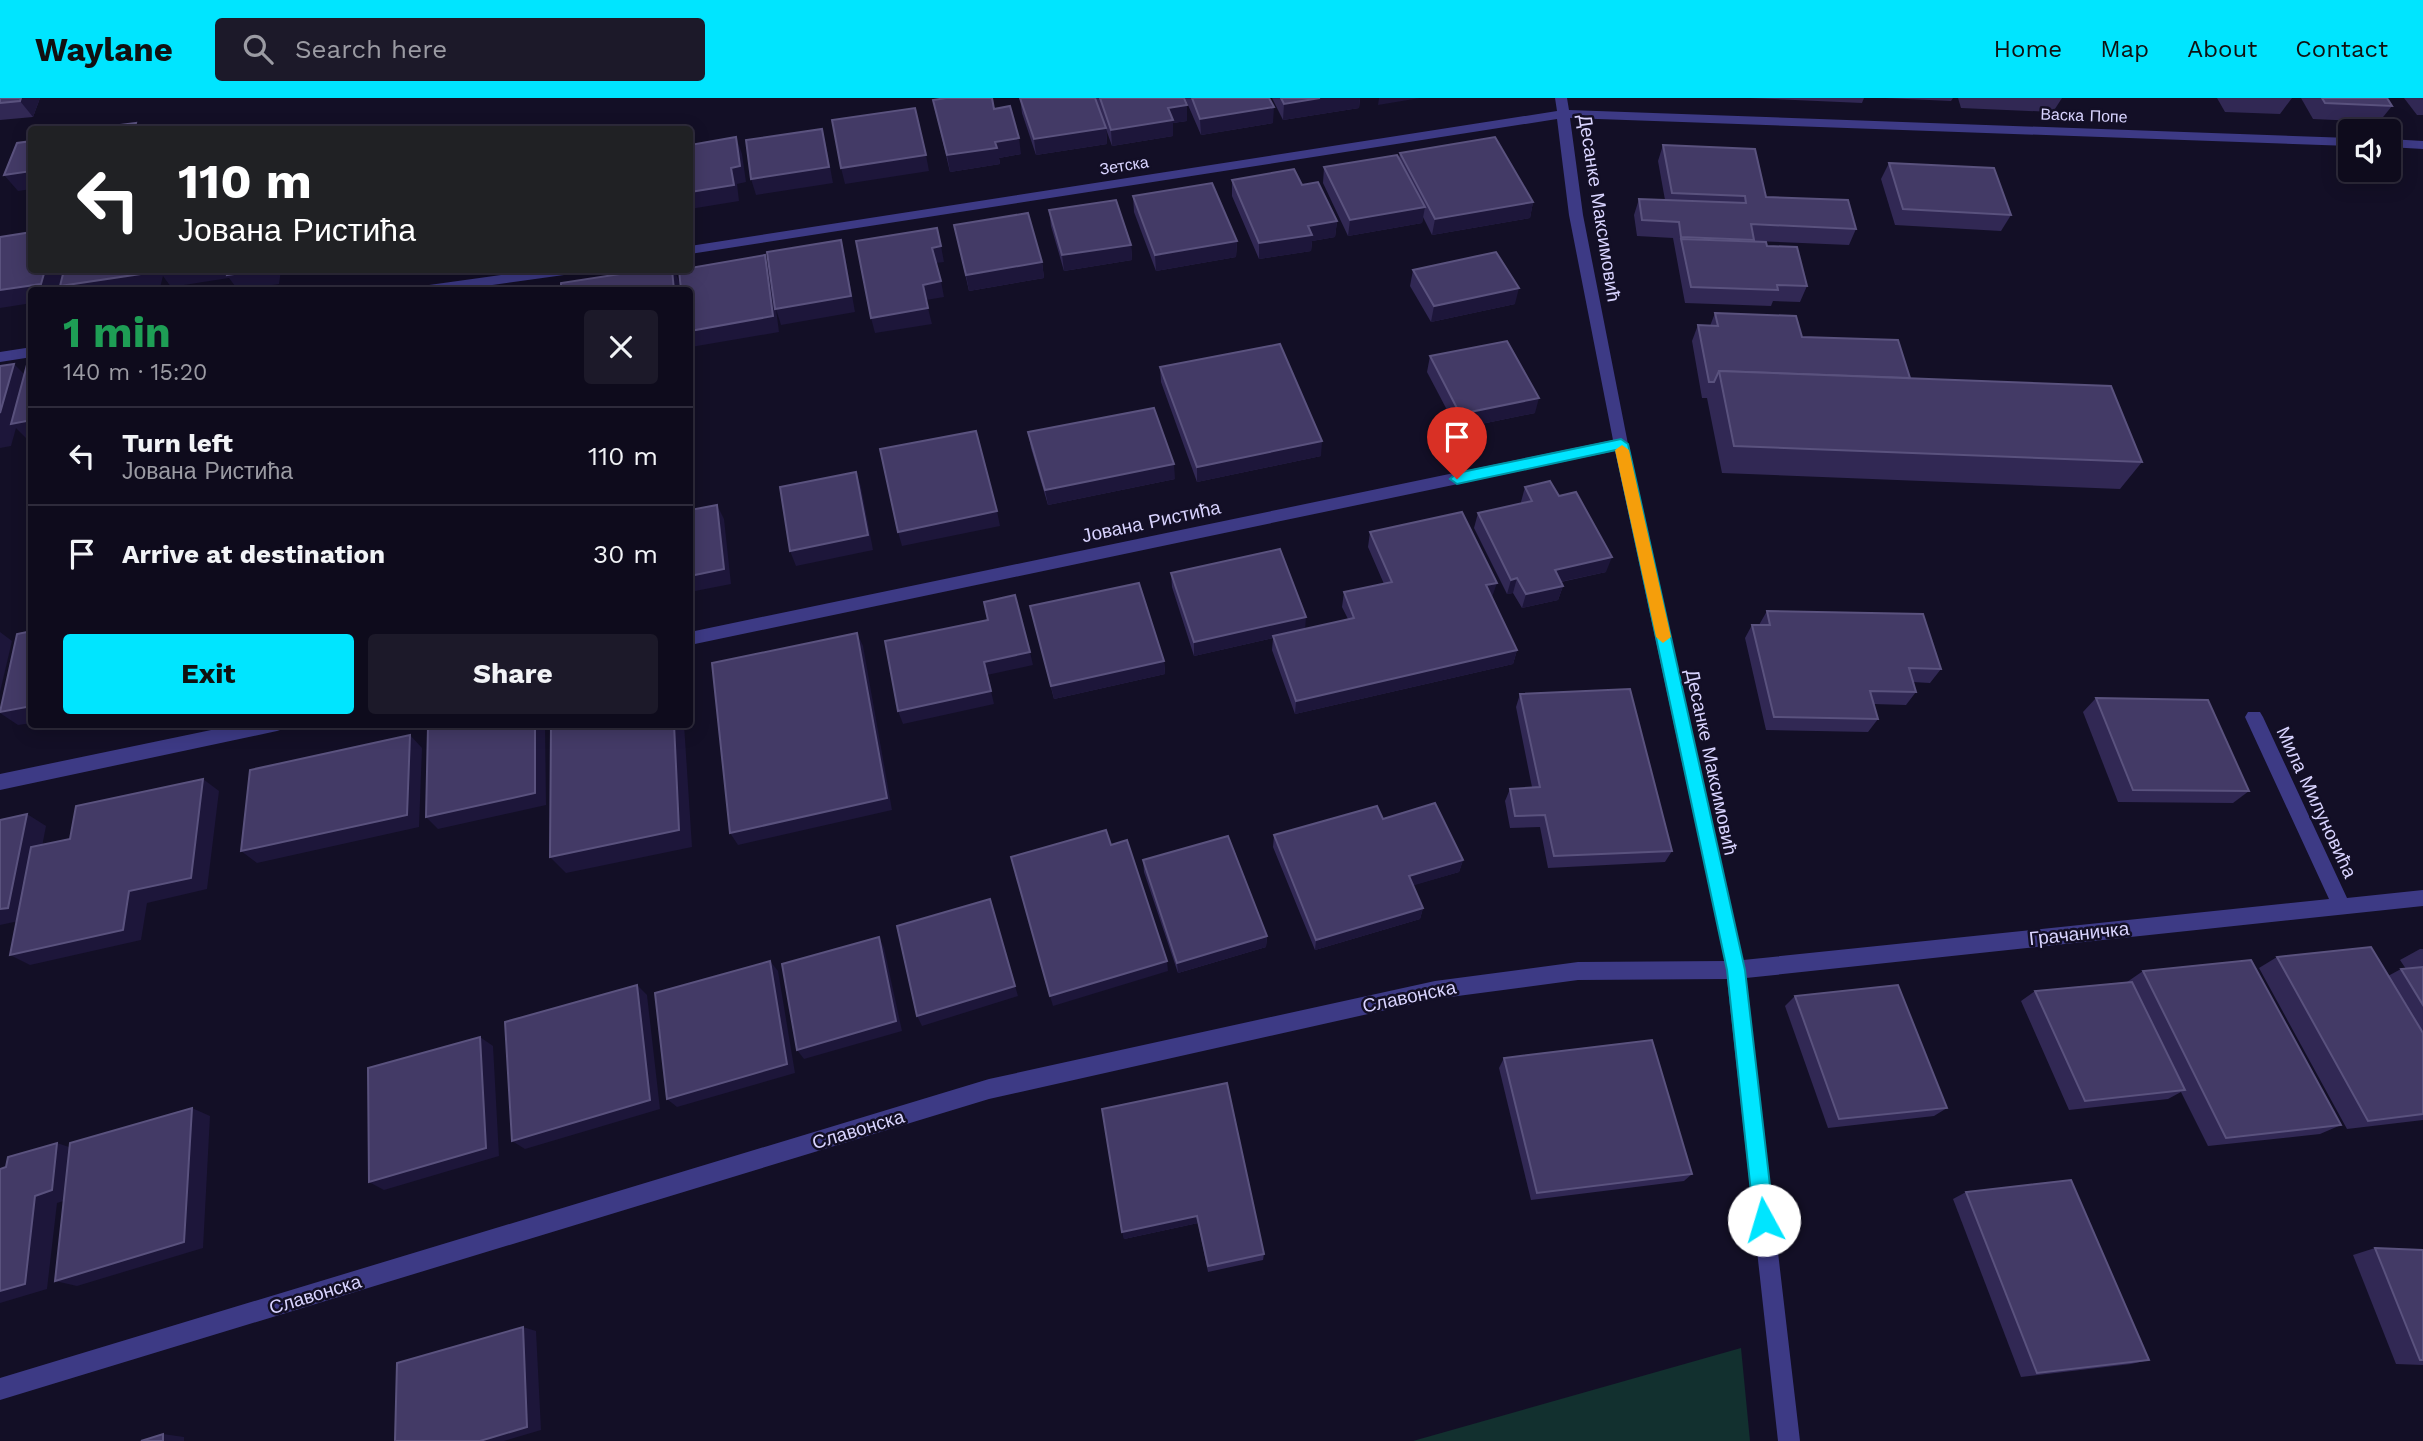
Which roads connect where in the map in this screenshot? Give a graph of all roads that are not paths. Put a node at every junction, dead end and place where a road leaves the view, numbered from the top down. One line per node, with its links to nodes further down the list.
1 (1562, 106): 2 (street, Васка Попе); 5 (street, Зетска); 10 (street, Десанке Максимовић)
2 (2338, 141)
3 (2401, 144): 4 (street)
4 (2423, 145)
5 (693, 250)
6 (544, 273): 7 (street)
7 (449, 287)
8 (28, 353): 9 (street)
9 (0, 357)
10 (1621, 444): 11 (street, Јована Ристића); 17 (street, Десанке Максимовић)
11 (693, 638)
12 (2254, 717): 16 (street, Мила Милуновића)
13 (258, 728): 14 (street)
14 (0, 782)
15 (2423, 898): 16 (street, Грачаничка)
16 (2342, 905): 17 (street, Грачаничка)
17 (1736, 970): 18 (street, Славонска); 19 (street, Десанке Максимовић)
18 (0, 1390)
19 (1789, 1441)

